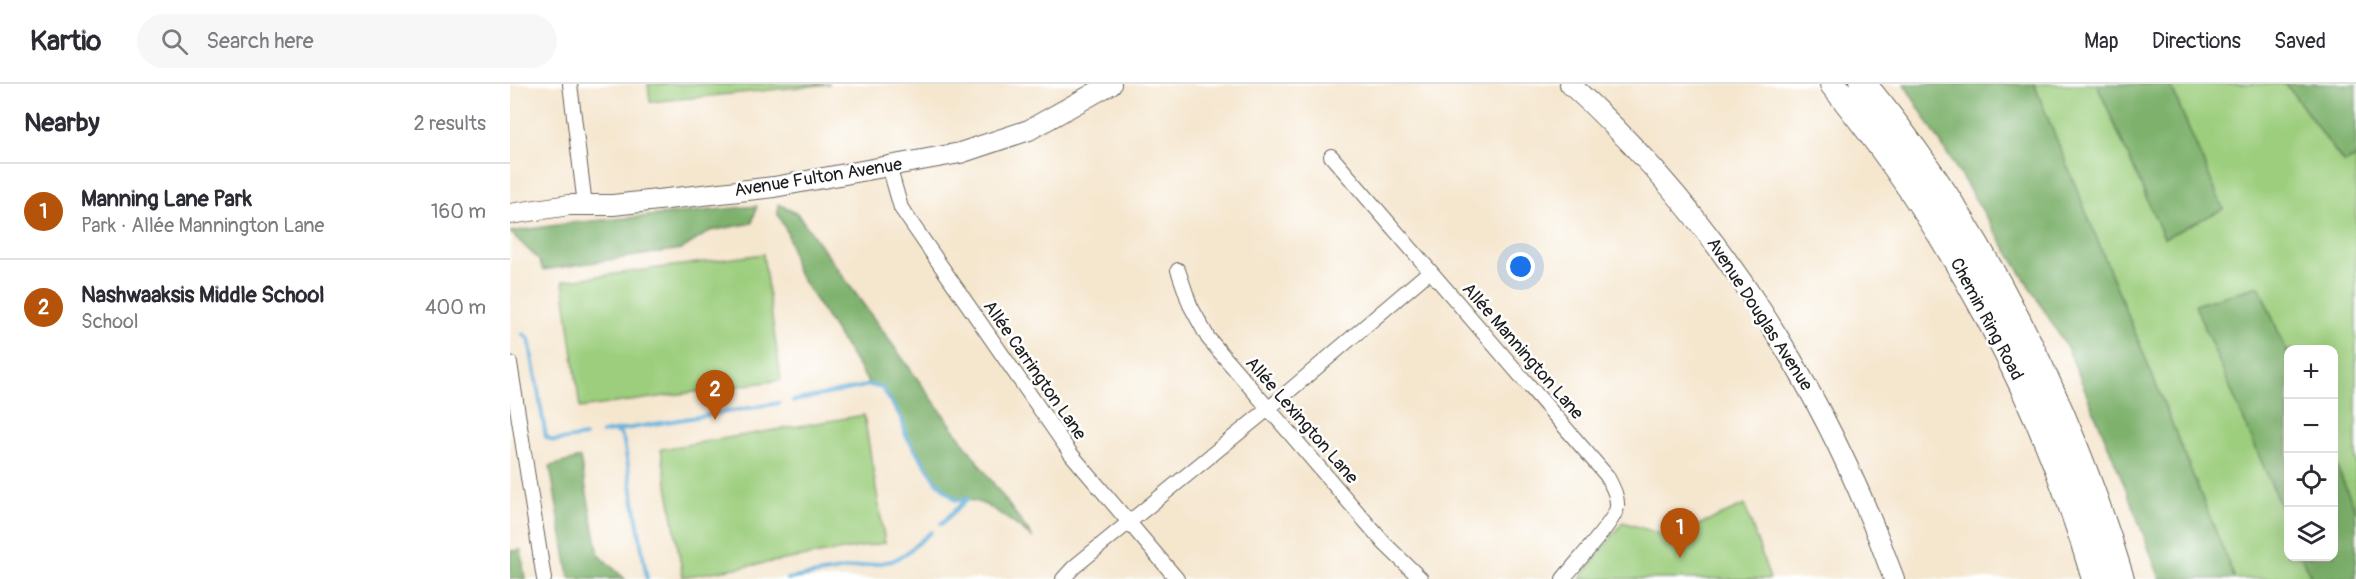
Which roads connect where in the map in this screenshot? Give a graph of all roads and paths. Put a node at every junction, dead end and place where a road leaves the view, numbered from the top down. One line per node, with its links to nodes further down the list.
1 (570, 84): 8 (street)
2 (1111, 84): 7 (street, Avenue Fulton Avenue)
3 (1570, 84): 20 (street, Avenue Douglas Avenue)
4 (1833, 84): 21 (highway, Chemin Ring Road)
5 (1863, 84): 22 (highway, Chemin Ring Road)
6 (1330, 156): 11 (street, Allée Mannington Lane)
7 (889, 166): 8 (street, Avenue Fulton Avenue); 14 (street, Allée Carrington Lane)
8 (585, 205): 9 (street, Avenue Fulton Avenue)
9 (510, 214)
10 (1178, 270): 13 (street, Allée Lexington Lane)
11 (1430, 271): 13 (street); 19 (street, Allée Mannington Lane)
12 (510, 363): 15 (street)
13 (1268, 409): 14 (street); 18 (street, Allée Lexington Lane)
14 (1128, 522): 16 (street); 17 (street, Allée Carrington Lane)
15 (544, 579)
16 (1063, 579)
17 (1177, 579)
18 (1421, 579)
19 (1563, 579)
20 (1894, 579)
21 (2095, 579)
22 (2121, 579)

